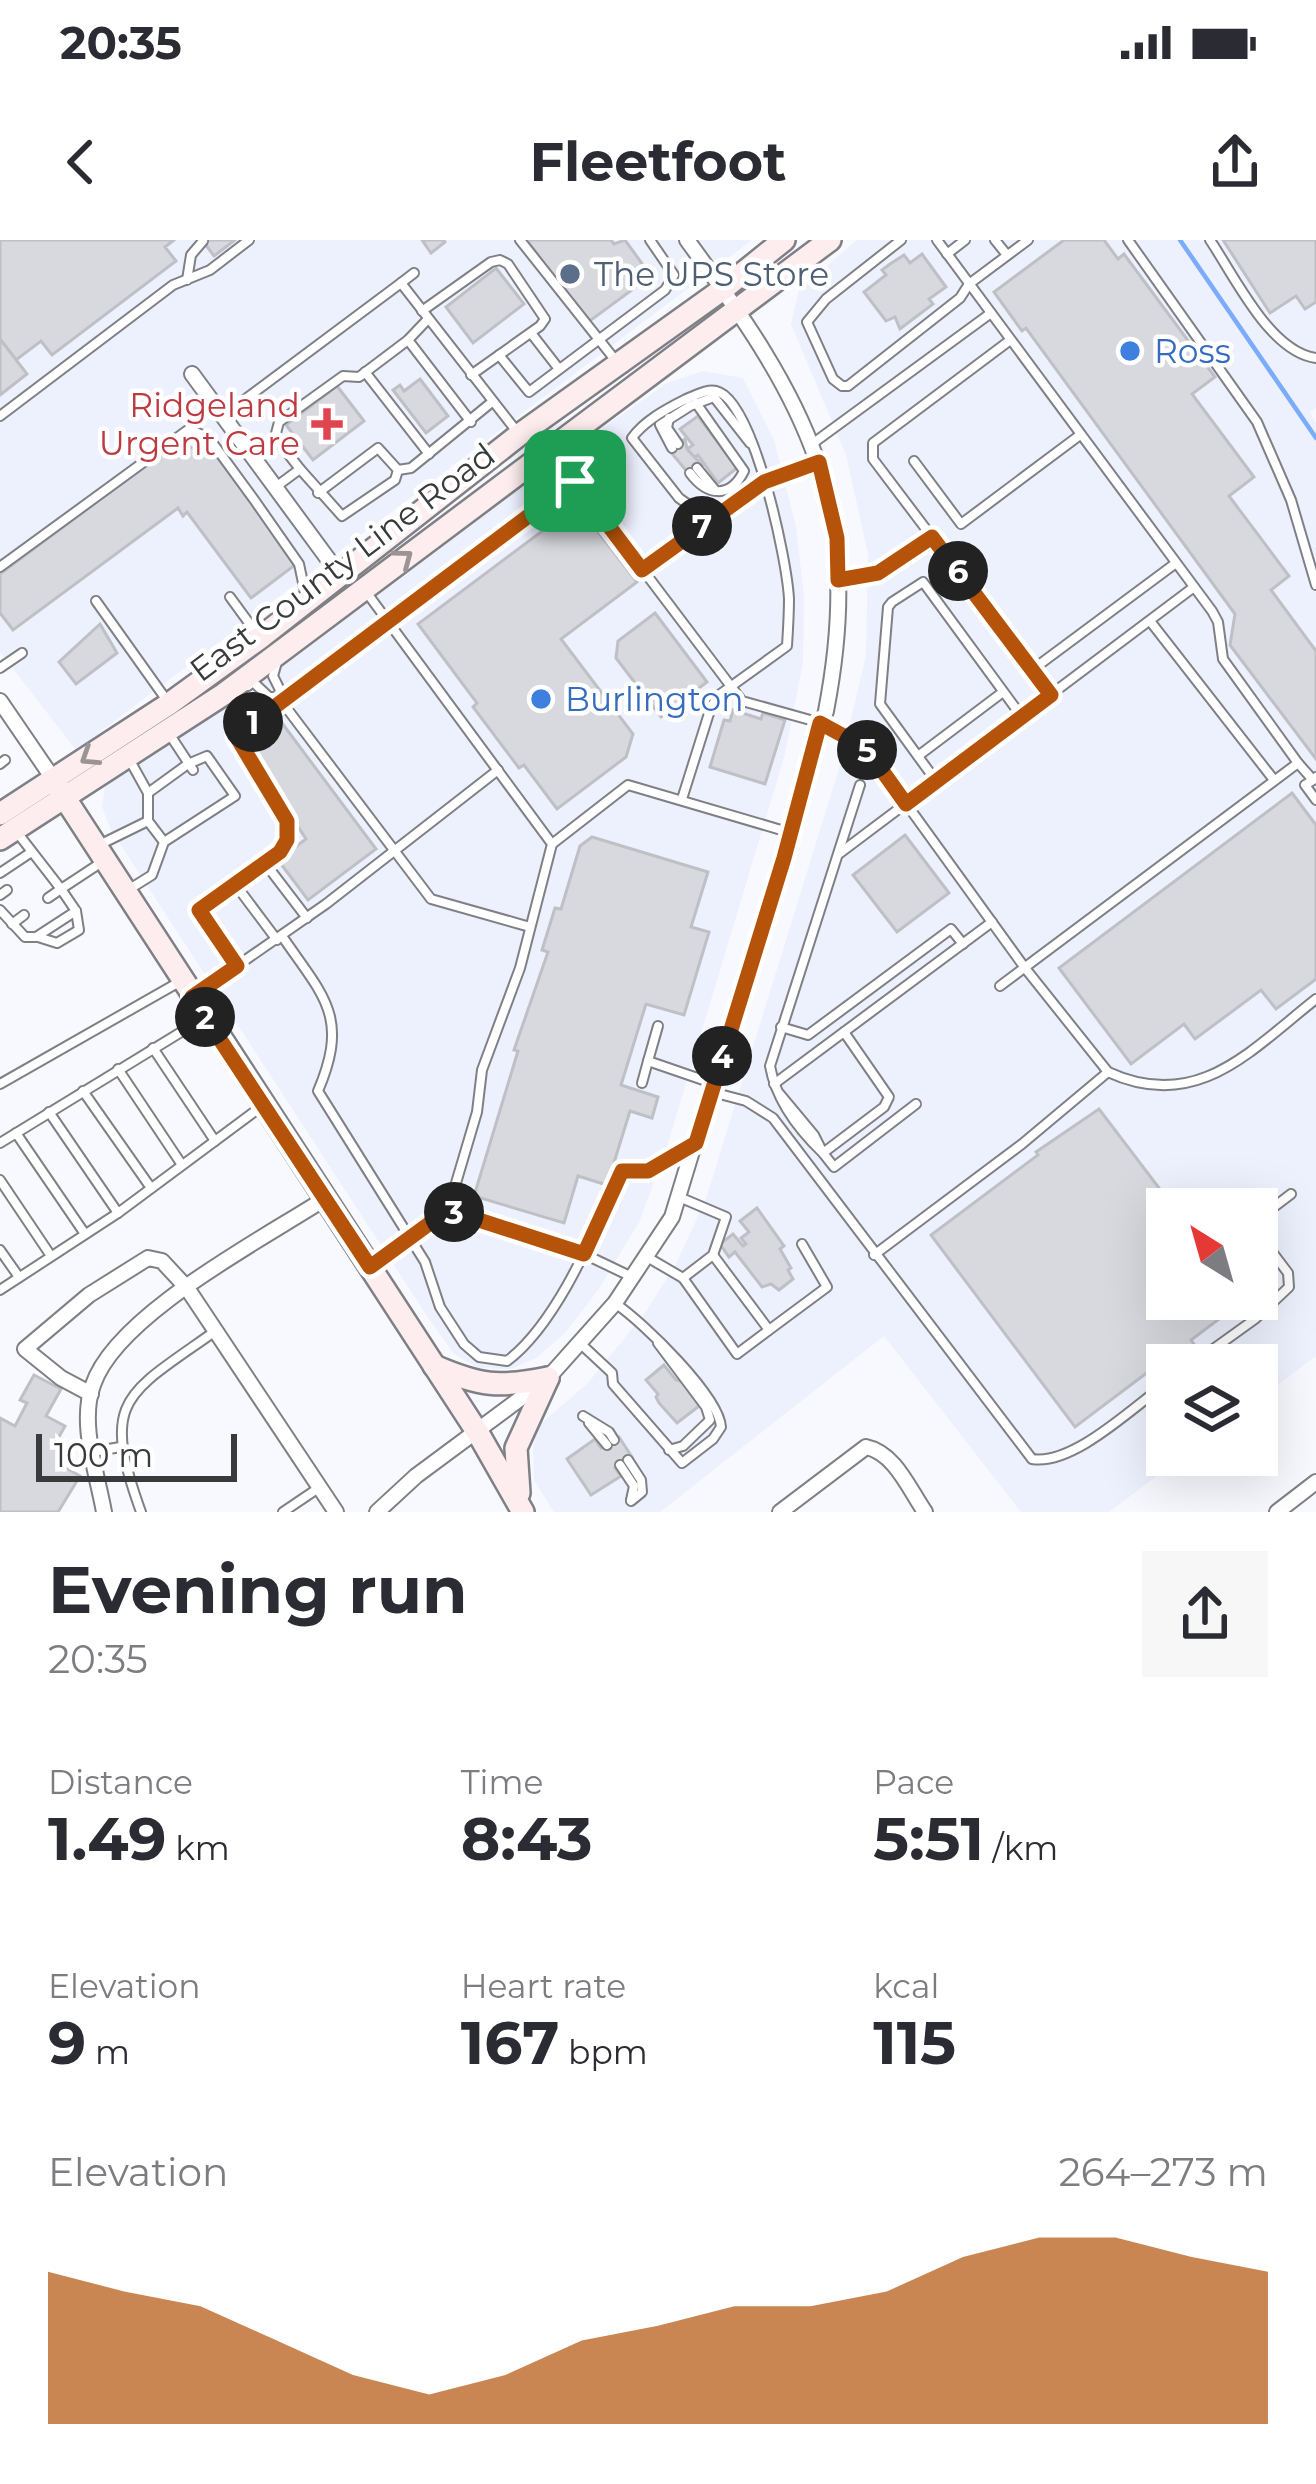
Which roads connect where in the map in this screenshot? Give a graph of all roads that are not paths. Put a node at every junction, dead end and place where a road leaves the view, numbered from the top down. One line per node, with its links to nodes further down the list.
1 (249, 240): 18 (lane)
2 (520, 240): 27 (lane)
3 (650, 240): 27 (lane)
4 (688, 240): 21 (street)
5 (830, 240): 22 (main road, East County Line Road)
6 (901, 240): 20 (lane)
7 (937, 240): 15 (lane)
8 (965, 240): 15 (lane)
9 (995, 240): 16 (lane)
10 (1028, 240): 16 (lane)
11 (1128, 240): 65 (lane)
12 (1210, 240): 30 (lane)
13 (203, 241): 18 (lane)
14 (774, 243): 21 (main road, East County Line Road)
15 (947, 254): 20 (lane)
16 (1007, 256): 20 (lane)
17 (414, 273): 19 (lane)
18 (187, 280): 38 (lane)
19 (400, 283): 24 (lane); 39 (lane)
20 (969, 284): 23 (lane)
21 (723, 289): 22 (street); 31 (main road, East County Line Road)
22 (735, 310): 40 (main road, East County Line Road); 44 (street)
23 (991, 314): 28 (lane); 44 (lane)
24 (425, 315): 25 (lane); 26 (lane); 35 (lane)
25 (531, 333): 29 (lane); 32 (lane)
26 (409, 340): 33 (lane); 41 (lane)
27 (597, 340): 31 (lane); 32 (lane)
28 (1009, 341): 42 (lane); 59 (lane)
29 (499, 355): 32 (lane); 35 (lane)
30 (1316, 358)
31 (620, 365): 43 (main road, East County Line Road)
32 (559, 369)
33 (365, 372): 46 (lane); 50 (lane)
34 (192, 374): 39 (street)
35 (471, 375): 36 (lane)
36 (491, 402): 41 (lane); 43 (lane)
37 (696, 403): 45 (lane); 47 (lane); 52 (lane)
38 (0, 416)
39 (223, 416): 56 (street)
40 (590, 420): 53 (main road, East County Line Road); 54 (lane)
41 (471, 422): 46 (lane)
42 (1080, 434): 48 (lane); 60 (lane)
43 (520, 435): 63 (main road, East County Line Road)
44 (812, 444): 49 (street)
45 (675, 446)
46 (429, 454): 51 (lane)
47 (758, 455): 55 (lane); 58 (lane)
48 (914, 460)
49 (819, 462): 55 (lane); 64 (street)
50 (300, 469): 56 (lane); 57 (lane)
51 (398, 470): 57 (lane); 57 (lane)
52 (693, 471)
53 (512, 477): 54 (lane); 67 (main road, East County Line Road, one-way to 53)
54 (572, 477): 62 (lane); 71 (lane)
55 (764, 482): 58 (lane); 78 (lane)
56 (276, 487): 63 (street)
57 (318, 493)
58 (710, 520): 62 (lane)
59 (932, 537): 64 (lane); 77 (lane)
60 (1177, 563): 66 (lane); 77 (lane)
61 (0, 566): 69 (lane)
62 (642, 570): 78 (lane)
63 (340, 574): 69 (main road, East County Line Road)
64 (838, 580): 86 (street)
65 (1316, 585)
66 (1194, 587): 72 (lane); 90 (lane)
67 (363, 589): 71 (lane); 74 (main road, East County Line Road)
68 (230, 597): 73 (lane)
69 (307, 599): 73 (main road, East County Line Road)
70 (96, 601): 83 (lane)
71 (387, 620): 81 (lane); 92 (lane)
72 (1150, 620): 80 (lane); 95 (lane)
73 (260, 638): 83 (main road, East County Line Road)
74 (289, 645): 81 (lane); 84 (main road, East County Line Road)
75 (22, 652): 76 (lane)
76 (0, 668)
77 (1032, 670): 80 (lane)
78 (731, 688): 86 (lane); 100 (lane)
79 (1004, 692): 85 (lane); 89 (lane); 89 (lane)
80 (1051, 695): 85 (lane)
81 (279, 699): 84 (lane); 113 (lane); 117 (lane)
82 (0, 701): 97 (street)
83 (169, 704): 97 (main road, East County Line Road, one-way to 97)
84 (209, 704): 87 (main road, East County Line Road)
85 (1022, 717): 94 (lane)
86 (820, 723): 103 (lane); 110 (street)
87 (166, 728): 88 (main road, East County Line Road); 91 (lane)
88 (127, 756): 97 (main road, East County Line Road); 98 (lane)
89 (918, 756): 94 (lane)
90 (1298, 763): 93 (lane); 95 (lane)
91 (190, 767): 98 (lane); 104 (lane)
92 (498, 770): 112 (lane); 113 (lane)
93 (1314, 778): 101 (lane)
94 (936, 781): 103 (lane)
95 (1274, 781): 136 (lane)
96 (860, 785): 116 (lane)
97 (59, 789): 109 (main road, East County Line Road); 115 (main road)
98 (148, 793): 107 (lane)
99 (207, 794): 104 (lane)
100 (682, 799): 110 (lane); 112 (lane)
101 (1316, 800)
102 (193, 803): 106 (lane)
103 (906, 804): 116 (lane); 129 (lane)
104 (217, 808): 106 (lane)
105 (179, 814): 108 (lane)
106 (202, 817): 108 (lane)
107 (148, 821): 111 (lane); 115 (lane)
108 (188, 827): 111 (lane)
109 (5, 828): 114 (lane)
110 (791, 833): 150 (street)
111 (164, 842): 123 (lane)
112 (552, 844): 131 (lane)
113 (393, 851): 128 (lane); 131 (lane)
114 (30, 853): 118 (lane); 119 (lane)
115 (101, 853): 122 (lane); 123 (main road)
116 (839, 854): 142 (lane)
117 (265, 863): 121 (lane); 128 (lane)
118 (46, 865): 120 (lane); 122 (lane)
119 (0, 873)
120 (33, 873)
121 (235, 884): 133 (lane); 135 (lane)
122 (61, 889): 124 (lane); 126 (lane)
123 (125, 892): 138 (main road)
124 (48, 898)
125 (0, 910): 130 (lane)
126 (76, 911): 132 (lane); 132 (lane)
127 (24, 915): 130 (lane)
128 (307, 918): 133 (lane)
129 (992, 922): 134 (lane); 136 (lane)
130 (12, 924): 132 (lane)
131 (530, 927): 168 (lane)
132 (36, 937)
133 (279, 938): 135 (lane); 171 (lane)
134 (963, 944): 142 (lane); 143 (lane)
135 (237, 966): 138 (lane)
136 (1025, 968): 137 (lane); 147 (lane)
137 (1000, 986)
138 (187, 989): 140 (main road); 149 (lane)
139 (1316, 999): 147 (lane)
140 (205, 1017): 144 (lane); 154 (main road)
141 (658, 1026): 145 (lane)
142 (781, 1027): 151 (lane)
143 (844, 1032): 151 (lane); 160 (lane)
144 (153, 1048): 146 (lane); 157 (lane)
145 (648, 1061): 148 (lane); 150 (lane)
146 (118, 1069): 152 (lane); 161 (lane)
147 (1108, 1072): 176 (lane)
148 (642, 1083)
149 (0, 1084)
150 (712, 1088): 159 (street); 176 (lane)
151 (776, 1089): 160 (lane)
152 (83, 1091): 155 (lane); 163 (lane)
153 (916, 1104): 160 (lane)
154 (262, 1106): 157 (lane); 166 (main road)
155 (50, 1112): 156 (lane); 169 (lane)
156 (16, 1133): 158 (lane); 170 (lane)
157 (215, 1141): 161 (lane)
158 (0, 1143)
159 (696, 1143): 165 (street); 174 (lane)
160 (824, 1154)
161 (182, 1165): 163 (lane)
162 (0, 1180): 177 (lane)
163 (151, 1189): 169 (lane)
164 (1291, 1194): 167 (lane)
165 (679, 1197): 175 (lane); 178 (street)
166 (326, 1198): 180 (main road); 184 (street)
167 (1278, 1204)
168 (448, 1210): 171 (lane); 174 (lane)
169 (118, 1213): 170 (lane)
170 (85, 1234): 177 (lane)
171 (409, 1235): 174 (lane); 180 (lane)
172 (802, 1244): 189 (lane)
173 (0, 1250): 181 (lane)
174 (584, 1254): 182 (lane)
175 (713, 1255): 183 (lane); 189 (lane)
176 (874, 1255): 197 (lane)
177 (51, 1256): 181 (lane)
178 (645, 1256): 182 (street); 183 (lane)
179 (1278, 1260): 186 (lane)
180 (370, 1267): 194 (main road)
181 (19, 1277): 185 (lane)
182 (632, 1277): 187 (street)
183 (683, 1278): 189 (lane)
184 (187, 1288): 190 (street); 196 (street); 196 (street)
185 (0, 1290)
186 (1278, 1297)
187 (615, 1303): 191 (lane); 193 (street)
188 (1254, 1320): 192 (lane)
189 (769, 1330)
190 (215, 1331): 199 (lane); 203 (street)
191 (652, 1331): 200 (lane); 200 (lane)
192 (1220, 1344)
193 (582, 1345): 195 (street); 200 (lane)
194 (434, 1366): 195 (main road); 198 (main road)
195 (548, 1378): 198 (street); 209 (main road)
196 (91, 1394): 201 (street)
197 (1146, 1398)
198 (478, 1433): 208 (street); 209 (main road)
199 (120, 1447): 201 (lane); 205 (lane)
200 (668, 1451)
201 (93, 1452): 204 (street)
202 (1316, 1483): 212 (street)
203 (320, 1487): 206 (lane); 207 (street)
204 (104, 1512)
205 (141, 1512)
206 (283, 1512)
207 (336, 1512)
208 (377, 1512)
209 (523, 1512)
210 (780, 1512): 211 (street)
211 (925, 1512)
212 (1277, 1512)

